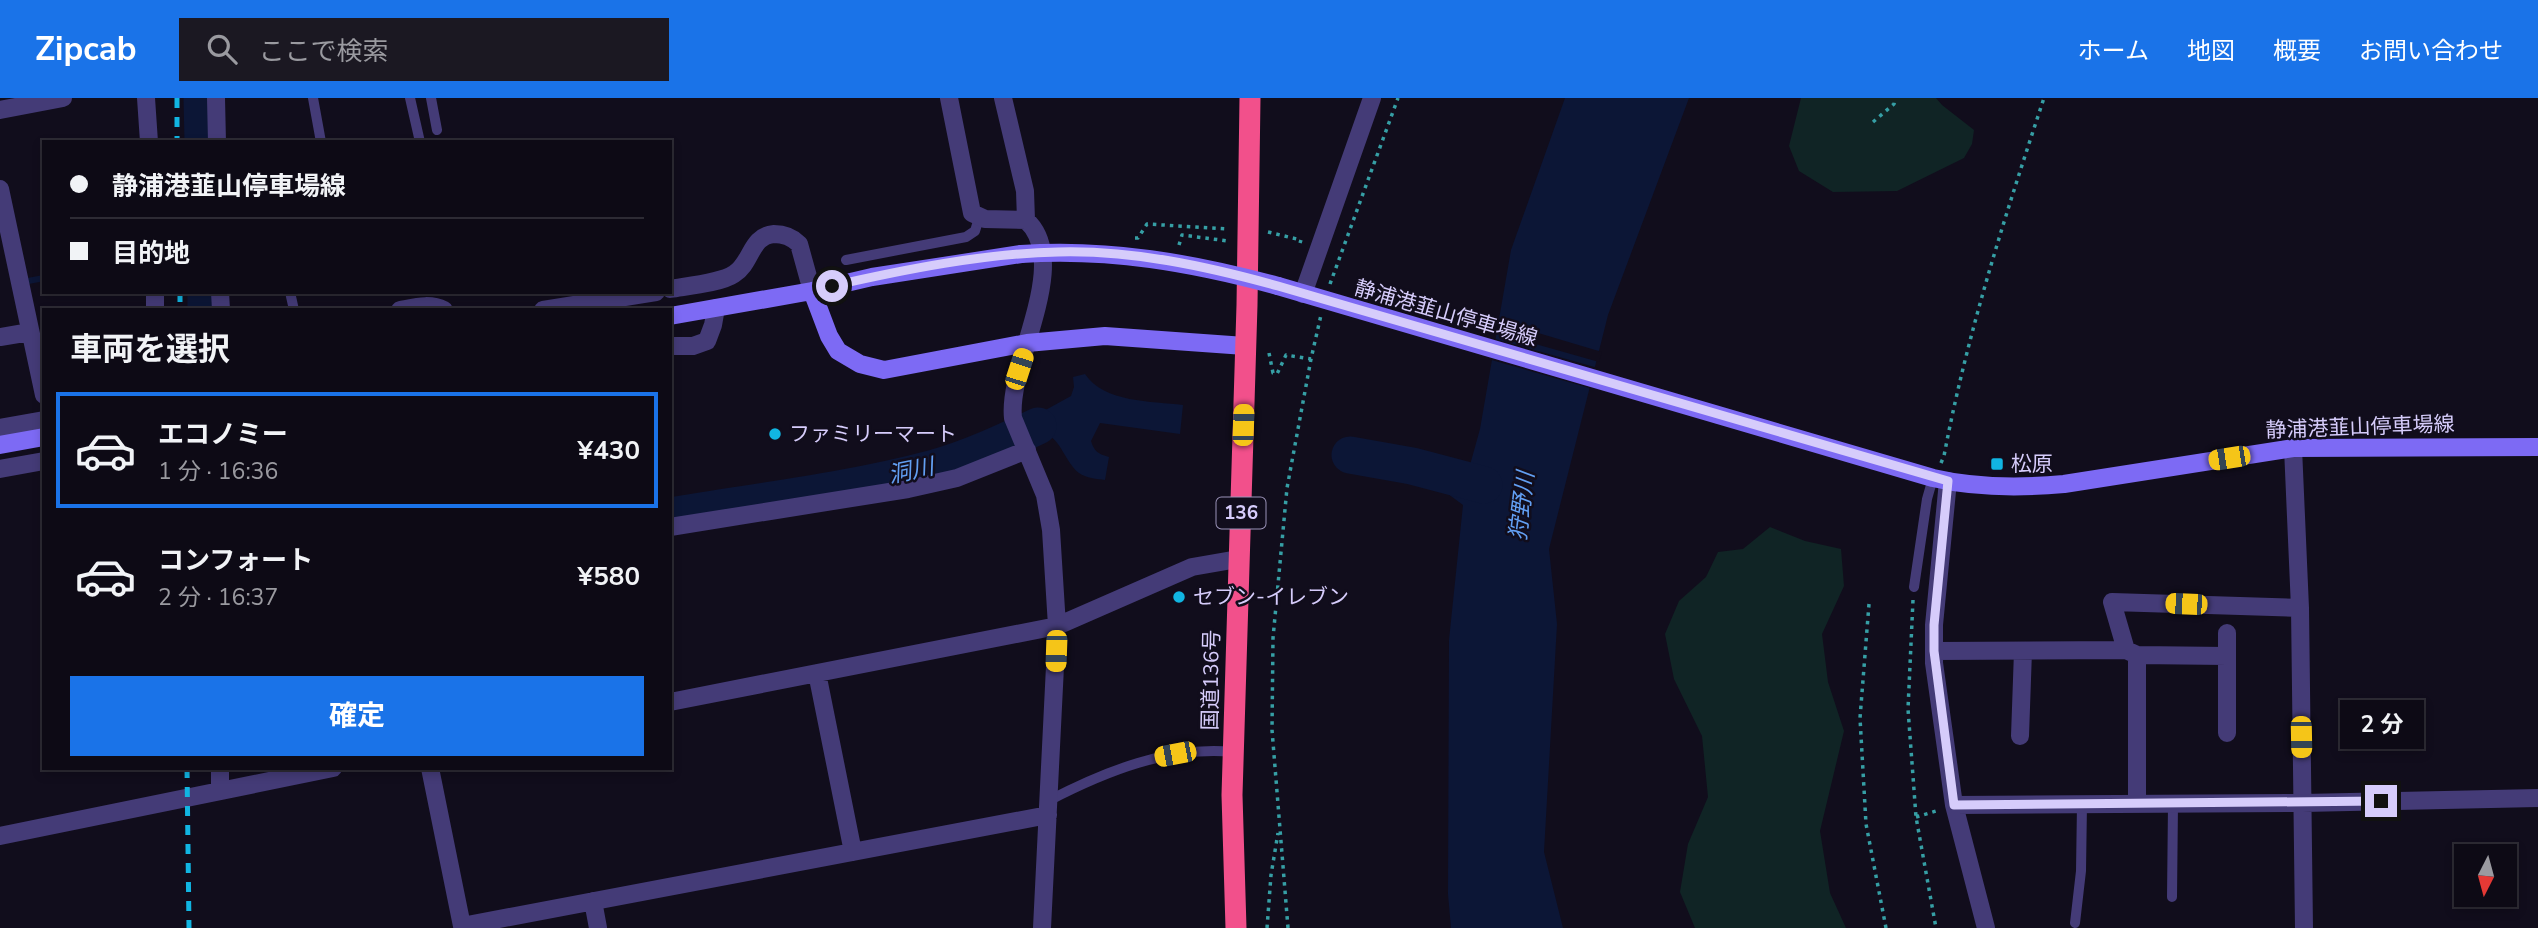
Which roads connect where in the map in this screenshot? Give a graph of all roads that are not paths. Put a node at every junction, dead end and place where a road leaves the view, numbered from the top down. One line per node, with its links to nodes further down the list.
1 (63, 98): 11 (street)
2 (146, 98): 13 (street)
3 (216, 98): 14 (street)
4 (313, 98): 15 (lane)
5 (410, 98): 16 (lane)
6 (430, 98): 12 (lane)
7 (949, 98): 18 (street)
8 (1003, 98): 19 (street)
9 (1250, 98): 34 (highway, 国道136号 / 136)
10 (1372, 98): 24 (street)
11 (0, 110)
12 (437, 130)
13 (149, 140)
14 (217, 140)
15 (321, 140)
16 (419, 140)
17 (0, 189): 30 (street)
18 (979, 218): 19 (street); 20 (lane)
19 (1026, 220): 32 (street)
20 (846, 260)
21 (672, 289): 22 (street)
22 (811, 291): 24 (main road, 静浦港韮山停車場線, bridge); 28 (main road, 静浦港韮山停車場線); 32 (main road)
23 (643, 294): 27 (street)
24 (1303, 294): 45 (main road, 静浦港韮山停車場線)
25 (409, 308): 26 (street)
26 (440, 308)
27 (556, 308)
28 (716, 308): 29 (main road, 静浦港韮山停車場線); 33 (street)
29 (672, 317)
30 (30, 332): 31 (street); 35 (street)
31 (0, 337)
32 (1027, 343): 34 (main road); 41 (street)
33 (672, 346)
34 (1245, 346): 47 (highway, 国道136号 / 136)
35 (42, 386)
36 (42, 420): 37 (street)
37 (0, 428)
38 (42, 437): 39 (main road)
39 (0, 445)
40 (2538, 446): 42 (main road, 静浦港韮山停車場線)
41 (1026, 448): 46 (street); 50 (street)
42 (2293, 448): 45 (main road, 静浦港韮山停車場線); 49 (street)
43 (42, 461): 44 (street)
44 (0, 470)
45 (1934, 478): 48 (lane); 52 (street)
46 (672, 527)
47 (1238, 559): 50 (street); 60 (highway, 国道136号 / 136)
48 (1914, 587)
49 (2300, 608): 54 (street); 66 (street)
50 (1057, 626): 56 (street); 71 (street)
51 (2227, 633): 55 (street)
52 (1934, 651): 53 (street); 70 (street)
53 (2023, 651): 54 (street); 59 (street)
54 (2132, 652): 55 (street); 68 (street)
55 (2227, 656): 58 (street)
56 (817, 673): 57 (street); 73 (street)
57 (672, 699)
58 (2227, 733)
59 (2020, 736)
60 (1233, 752): 71 (lane); 79 (highway, 国道136号 / 136)
61 (220, 770): 64 (street)
62 (323, 770): 64 (street)
63 (430, 770): 75 (street)
64 (220, 791): 72 (street)
65 (2538, 798): 66 (street)
66 (2303, 803): 69 (street); 81 (street)
67 (2082, 804): 68 (street); 70 (street); 76 (lane)
68 (2137, 804): 69 (street)
69 (2173, 804): 74 (lane)
70 (1954, 805): 80 (street)
71 (1048, 808): 73 (street); 78 (street)
72 (0, 836)
73 (853, 852): 75 (street)
74 (2172, 897)
75 (593, 901): 77 (street)
76 (2076, 923)
77 (597, 928)
78 (1042, 928)
79 (1236, 928)
80 (1986, 928)
81 (2304, 928)

